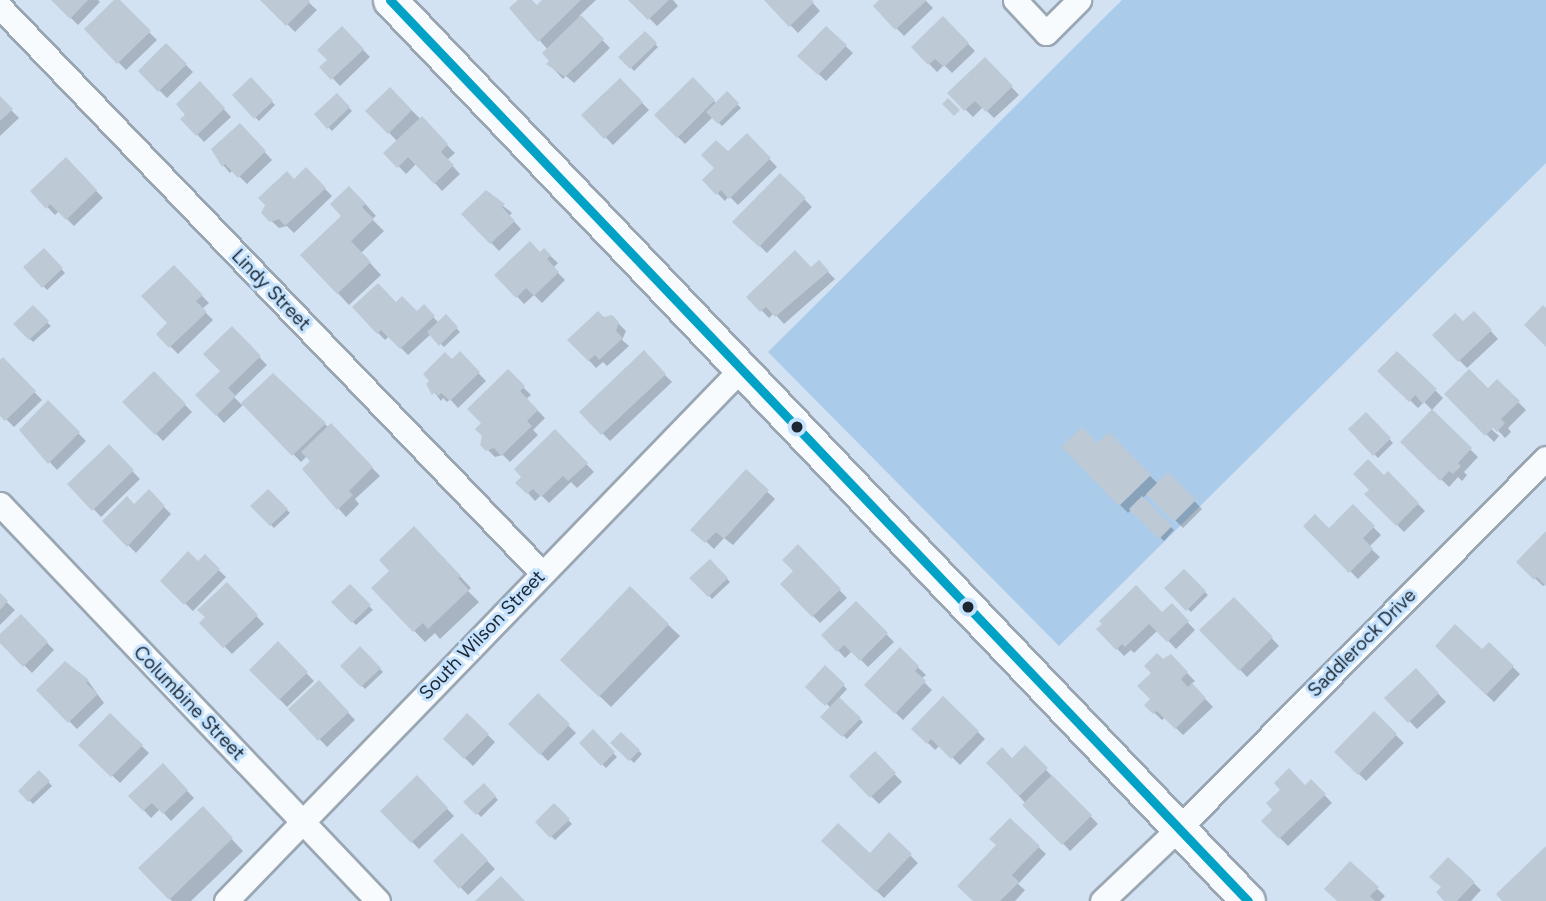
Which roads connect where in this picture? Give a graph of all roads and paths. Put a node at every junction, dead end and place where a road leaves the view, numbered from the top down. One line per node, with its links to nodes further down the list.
1 (390, 0): 5 (main road)
2 (1014, 0): 3 (street)
3 (1079, 0)
4 (0, 7): 8 (street, Lindy Street)
5 (740, 370): 8 (street, South Wilson Street); 10 (main road)
6 (1546, 458): 10 (street, Saddlerock Drive)
7 (0, 504): 9 (street, Columbine Street)
8 (542, 573): 9 (street, South Wilson Street)
9 (302, 822): 11 (street, South Wilson Street); 12 (street, Columbine Street)
10 (1179, 828): 13 (street, Saddlerock Drive); 14 (main road)
11 (226, 901)
12 (378, 901)
13 (1102, 901)
14 (1248, 901)

